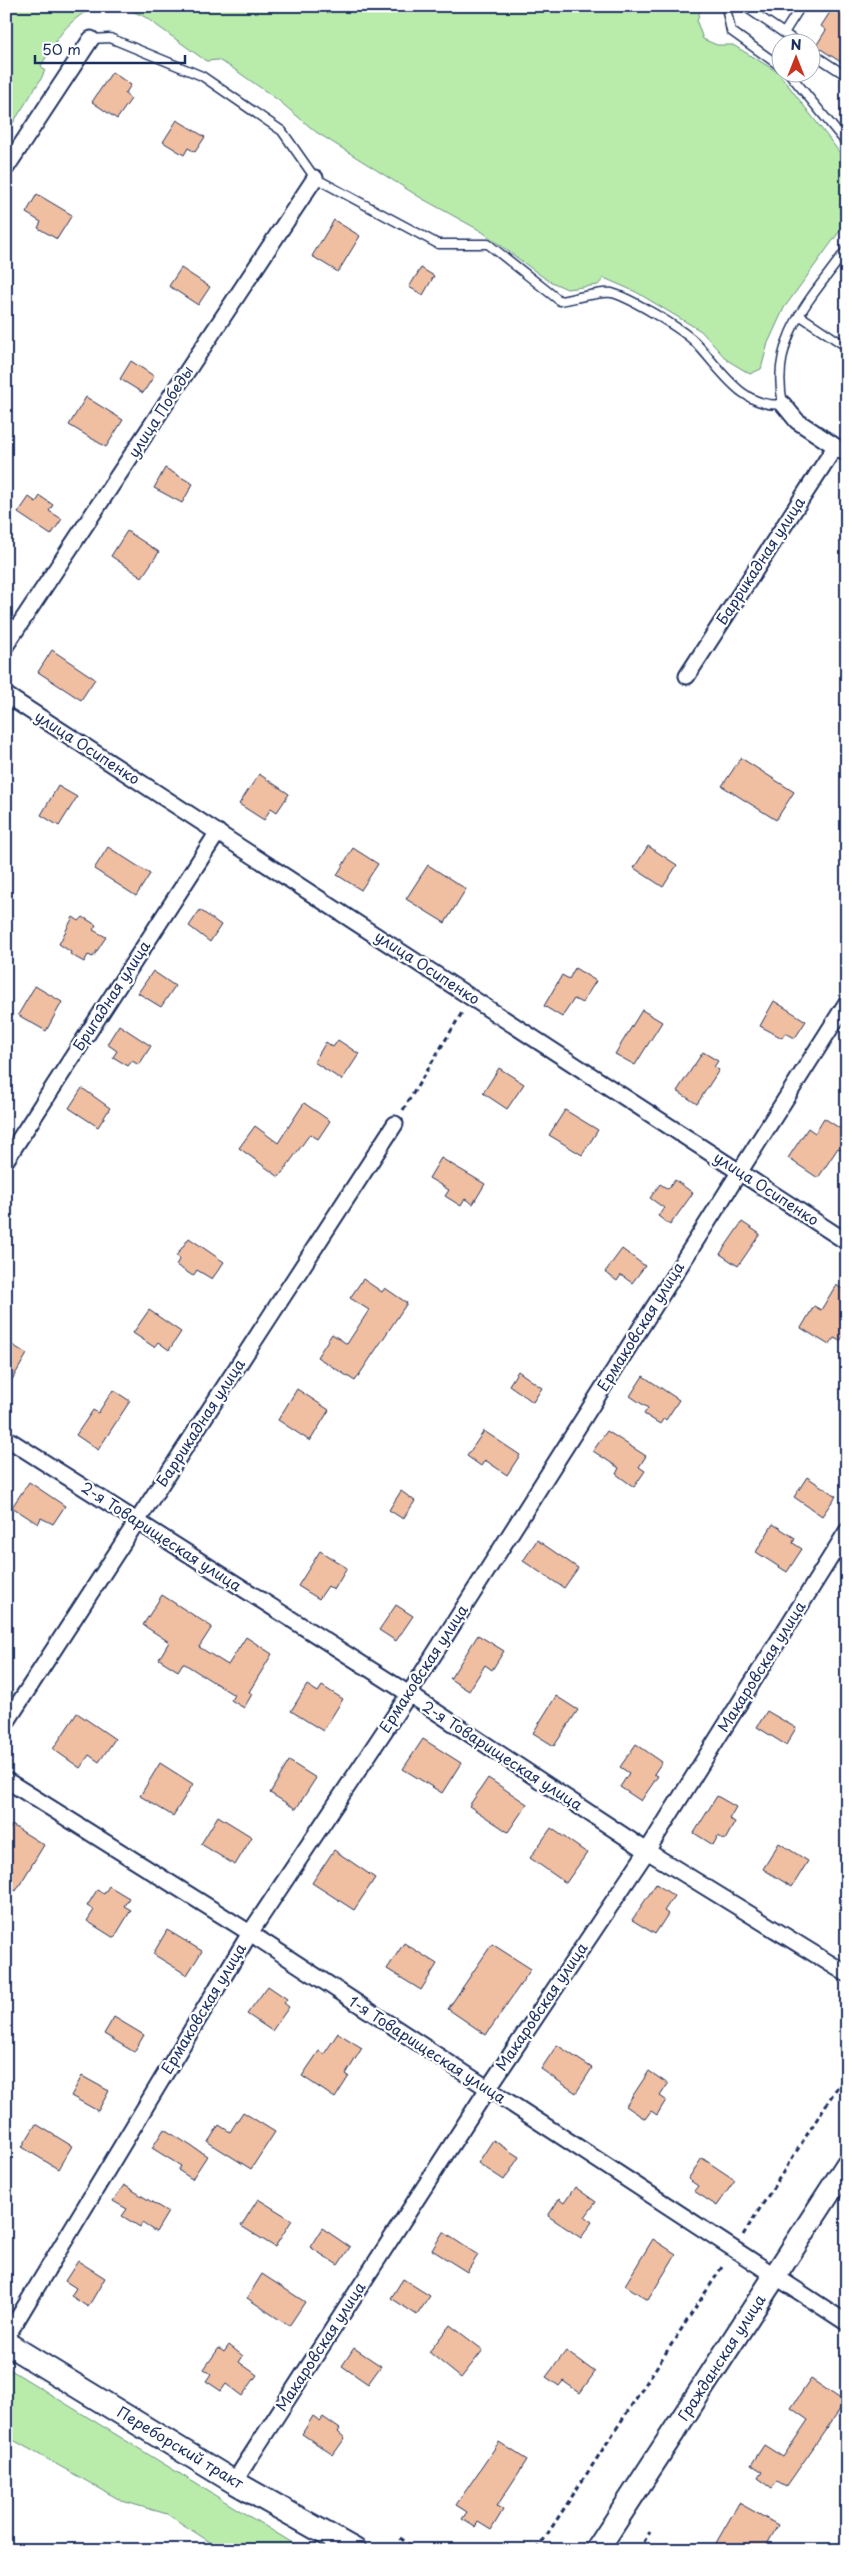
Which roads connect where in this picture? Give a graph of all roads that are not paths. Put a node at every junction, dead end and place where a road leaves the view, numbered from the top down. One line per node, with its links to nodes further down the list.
1 (729, 6): 8 (lane)
2 (744, 6): 4 (lane)
3 (801, 6): 5 (lane)
4 (783, 32)
5 (785, 32)
6 (91, 39): 12 (street); 13 (lane)
7 (820, 58): 9 (lane)
8 (770, 59)
9 (847, 76)
10 (796, 82): 11 (lane)
11 (847, 144)
12 (6, 168)
13 (315, 178): 17 (lane); 19 (street, улица Победы)
14 (847, 248): 15 (lane)
15 (799, 315): 16 (lane); 17 (lane)
16 (847, 346)
17 (783, 404): 18 (street)
18 (841, 451): 20 (street, Баррикадная улица)
19 (6, 645)
20 (687, 676)
21 (6, 695): 22 (street, улица Осипенко)
22 (218, 832): 25 (street, Бригадная улица); 26 (street, улица Осипенко)
23 (847, 1002): 26 (street, Ермаковская улица)
24 (394, 1124): 29 (street, Баррикадная улица)
25 (6, 1160)
26 (739, 1171): 27 (street, улица Осипенко); 31 (street, Ермаковская улица)
27 (847, 1242)
28 (6, 1438): 29 (street, 2-я Товарищеская улица)
29 (137, 1522): 31 (street, 2-я Товарищеская улица); 32 (street, Баррикадная улица)
30 (847, 1531): 34 (street, Макаровская улица)
31 (409, 1694): 34 (street, 2-я Товарищеская улица); 35 (street, Ермаковская улица)
32 (6, 1723)
33 (6, 1780): 35 (street, 1-я Товарищеская улица)
34 (647, 1851): 36 (street, 2-я Товарищеская улица); 37 (street, Макаровская улица)
35 (250, 1933): 37 (street, 1-я Товарищеская улица); 41 (street, Ермаковская улица)
36 (847, 1974)
37 (487, 2090): 39 (street, 1-я Товарищеская улица); 43 (street, Макаровская улица)
38 (847, 2165): 39 (main road, Гражданская улица)
39 (775, 2277): 40 (street, 1-я Товарищеская улица); 45 (main road, Гражданская улица)
40 (847, 2323)
41 (6, 2338)
42 (6, 2343): 43 (main road, Переборский тракт)
43 (234, 2482): 44 (main road, Переборский тракт)
44 (355, 2550)
45 (597, 2550)

